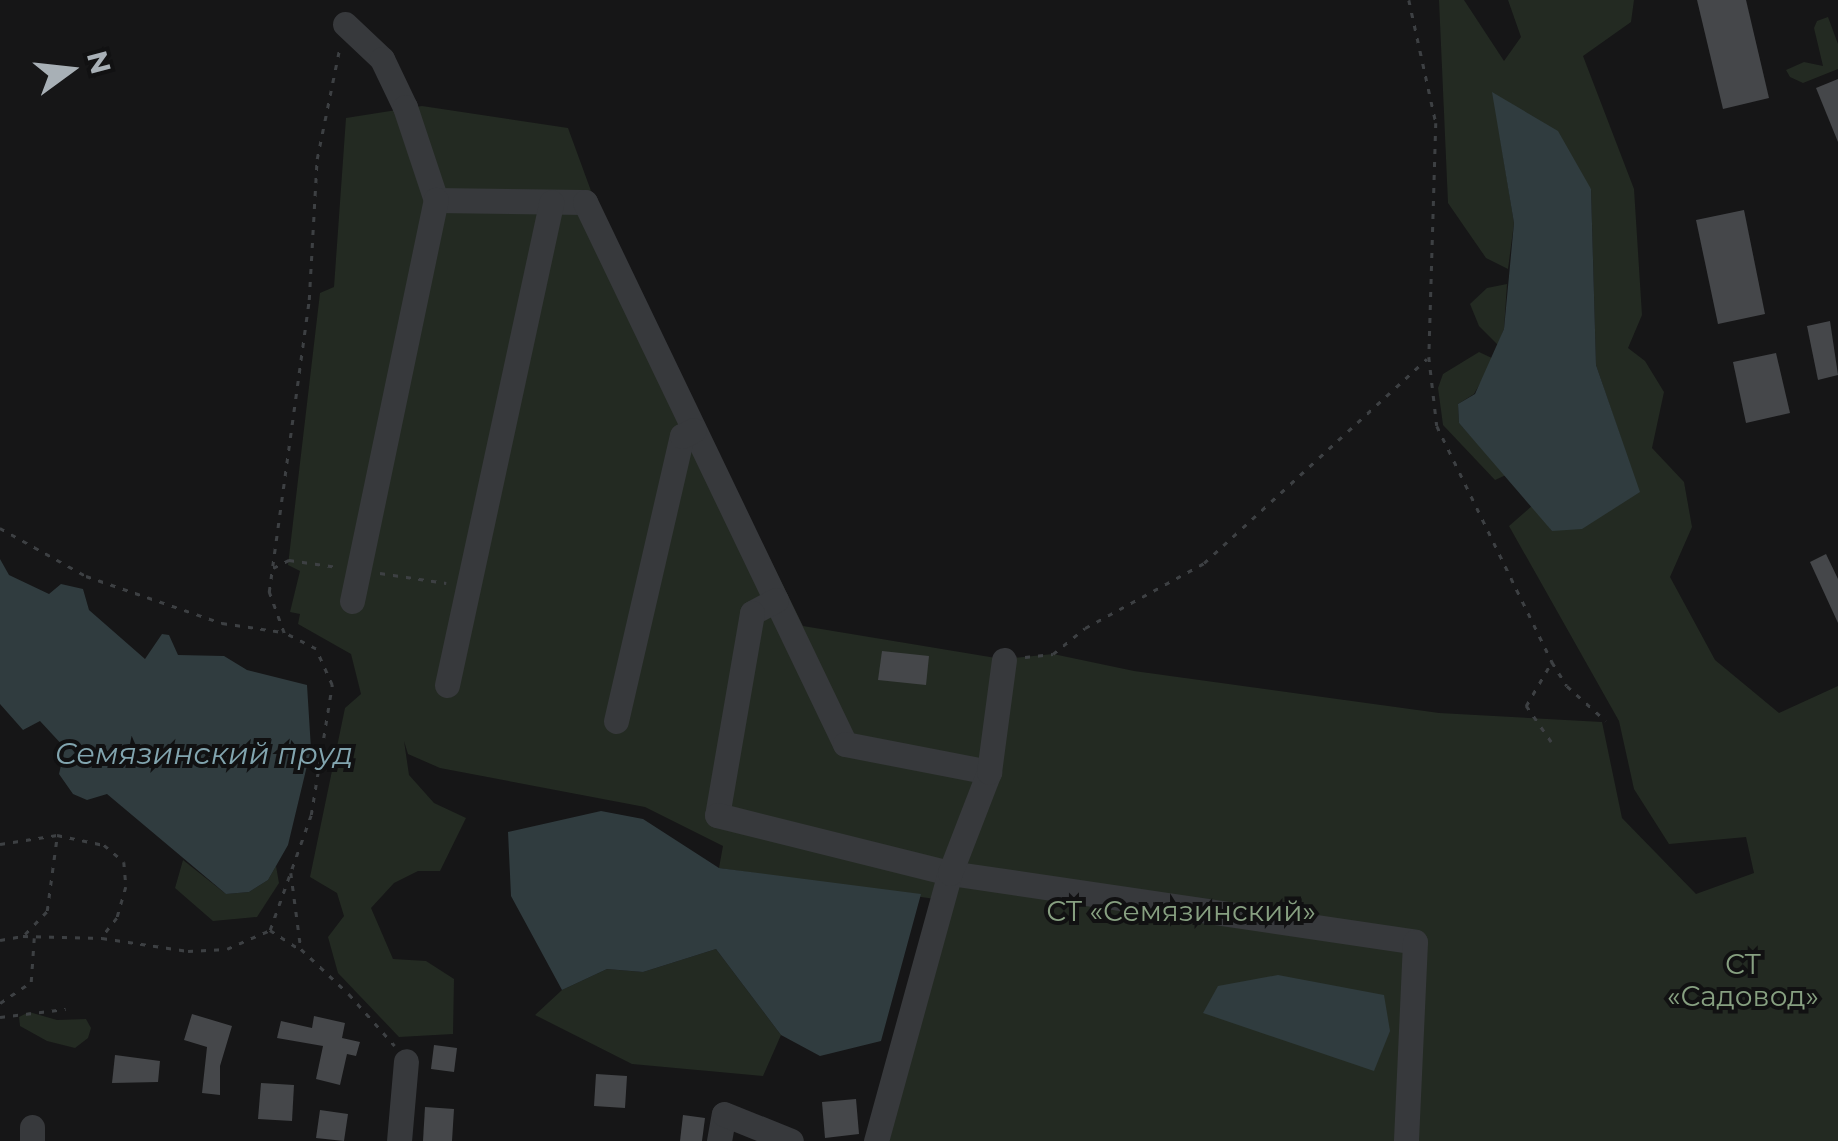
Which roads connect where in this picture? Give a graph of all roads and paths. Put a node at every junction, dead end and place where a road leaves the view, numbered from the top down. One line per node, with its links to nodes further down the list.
1 (1410, 0): 5 (path)
2 (345, 24): 3 (street); 10 (path)
3 (436, 200): 4 (street); 9 (street)
4 (551, 202): 6 (street); 13 (street)
5 (1429, 356): 11 (path); 12 (path)
6 (694, 430): 8 (street); 14 (street)
7 (0, 528): 10 (path)
8 (776, 600): 17 (street); 21 (street)
9 (352, 601)
10 (284, 633): 20 (path)
11 (1004, 660): 17 (street)
12 (1552, 662): 15 (path); 16 (path)
13 (447, 685)
14 (616, 721)
15 (1606, 721)
16 (1551, 742)
17 (989, 772): 21 (street)
18 (57, 835): 19 (path); 23 (path); 25 (path)
19 (0, 844)
20 (291, 871): 22 (path); 27 (path)
21 (950, 873): 35 (street); 36 (street)
22 (270, 930): 25 (path); 27 (path)
23 (23, 936): 24 (path); 26 (path)
24 (34, 936): 25 (path); 28 (path)
25 (102, 938)
26 (0, 940)
27 (300, 950): 31 (path)
28 (0, 1003)
29 (66, 1009): 30 (path)
30 (0, 1017)
31 (406, 1060): 32 (street)
32 (399, 1141)
33 (719, 1141): 34 (street)
34 (791, 1141)
35 (876, 1141)
36 (1406, 1141)

